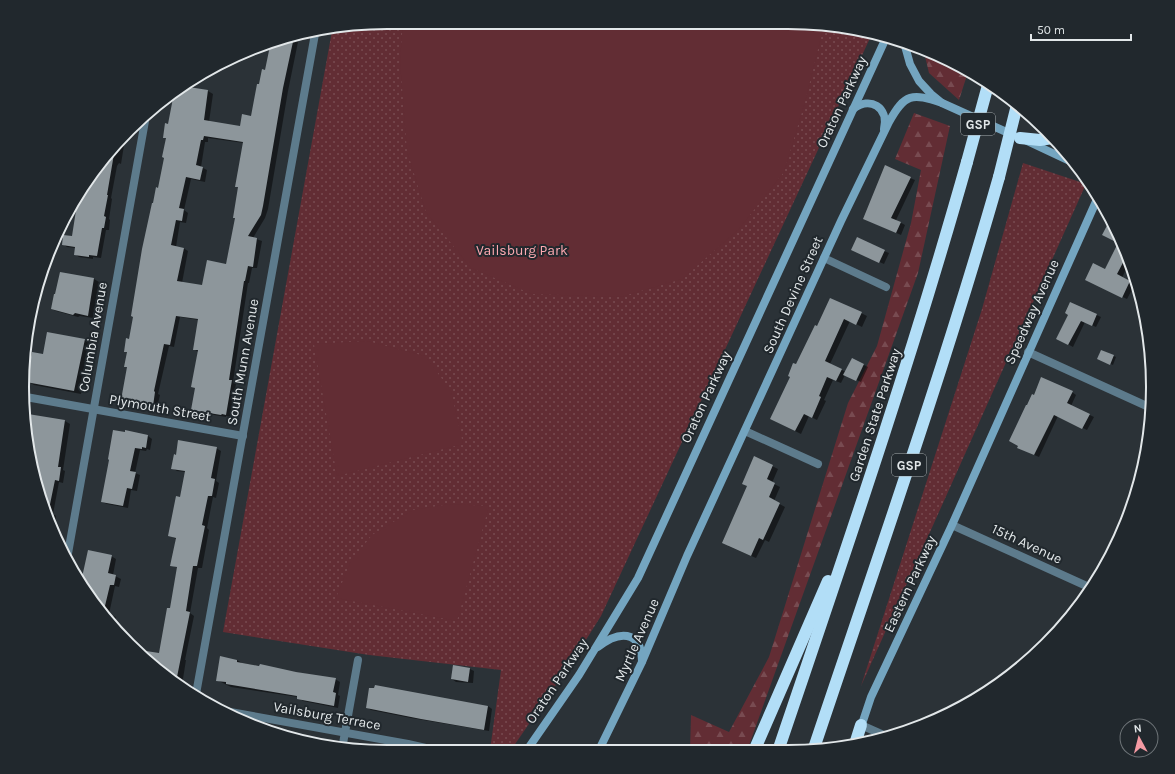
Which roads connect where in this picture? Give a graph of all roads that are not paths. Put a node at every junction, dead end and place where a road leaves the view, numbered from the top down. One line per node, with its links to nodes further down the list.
1 (315, 37): 21 (street, South Munn Avenue)
2 (884, 42): 6 (main road, Oraton Parkway)
3 (906, 49): 5 (main road)
4 (987, 89): 24 (highway, Garden State Parkway / GSP, bridge)
5 (942, 103): 9 (main road, South Devine Street); 10 (main road)
6 (853, 109): 9 (main road); 29 (main road, Oraton Parkway)
7 (1016, 111): 39 (highway, GSP, bridge)
8 (143, 125): 19 (street, Columbia Avenue)
9 (883, 133): 14 (main road, South Devine Street)
10 (1020, 138): 11 (highway); 12 (main road)
11 (1046, 139)
12 (1063, 158)
13 (1095, 203): 16 (main road, Speedway Avenue)
14 (824, 258): 15 (street); 20 (main road, South Devine Street)
15 (886, 287)
16 (1028, 352): 18 (street); 22 (main road, Speedway Avenue)
17 (29, 398): 19 (street, Plymouth Street)
18 (1145, 405)
19 (93, 409): 21 (street, Plymouth Street); 27 (street, Columbia Avenue)
20 (745, 431): 23 (street); 26 (main road, South Devine Street)
21 (243, 436): 32 (street, South Munn Avenue)
22 (990, 437): 25 (main road, Eastern Parkway)
23 (818, 464)
24 (859, 510): 43 (highway); 44 (highway, Garden State Parkway / GSP)
25 (952, 525): 28 (street, 15th Avenue); 34 (main road, Eastern Parkway)
26 (695, 539): 31 (main road, Myrtle Avenue)
27 (68, 549)
28 (1086, 586)
29 (595, 649): 31 (main road); 41 (main road, Oraton Parkway)
30 (358, 660): 35 (street)
31 (642, 662): 42 (main road, Myrtle Avenue)
32 (197, 690)
33 (241, 714): 35 (street, Vailsburg Terrace)
34 (861, 725): 36 (street); 37 (highway)
35 (345, 732): 38 (street); 40 (street, Vailsburg Terrace)
36 (880, 733)
37 (858, 738)
38 (343, 742)
39 (815, 744)
40 (416, 745)
41 (530, 745)
42 (601, 745)
43 (757, 745)
44 (780, 745)

